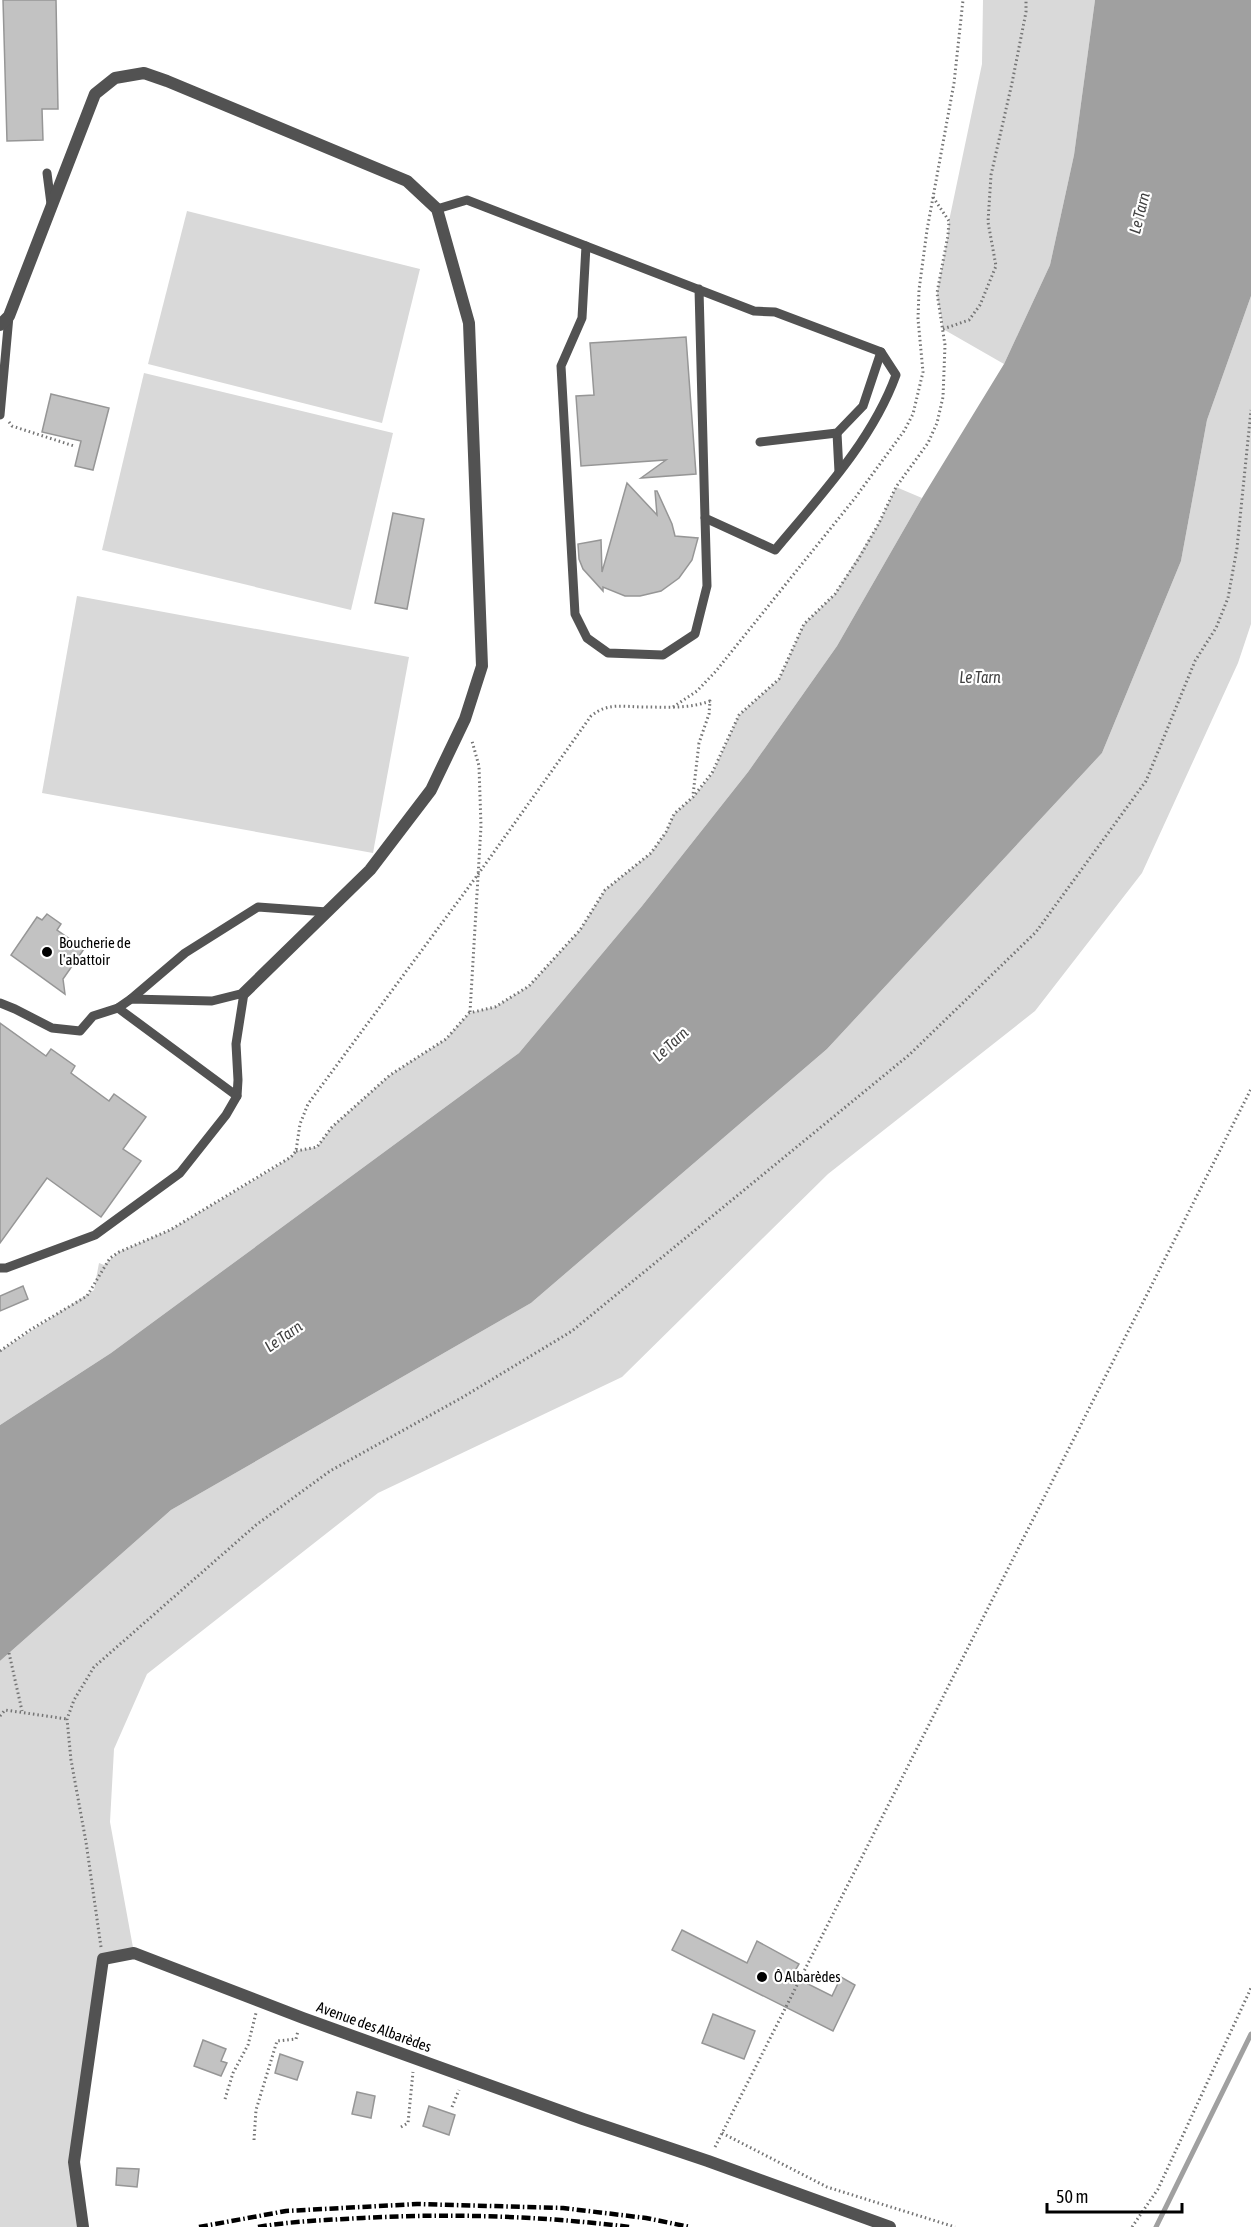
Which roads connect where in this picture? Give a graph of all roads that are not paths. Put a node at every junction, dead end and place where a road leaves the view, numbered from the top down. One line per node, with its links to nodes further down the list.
1 (47, 173): 2 (lane)
2 (51, 204): 3 (street); 6 (street)
3 (437, 208): 4 (lane); 13 (street)
4 (586, 246): 5 (lane); 12 (lane)
5 (699, 289): 7 (lane); 12 (lane)
6 (5, 321): 8 (lane)
7 (881, 352): 9 (lane); 11 (lane)
8 (0, 413)
9 (837, 433): 10 (lane); 11 (lane)
10 (760, 442)
11 (839, 474): 12 (lane)
12 (705, 518)
13 (327, 912): 14 (street); 15 (lane)
14 (244, 993): 15 (lane); 18 (lane)
15 (130, 999): 17 (lane)
16 (0, 1003): 17 (lane)
17 (118, 1008): 18 (lane)
18 (237, 1096): 19 (lane)
19 (0, 1268)
20 (83, 2227): 21 (street, Avenue des Albarèdes)
21 (890, 2227)

